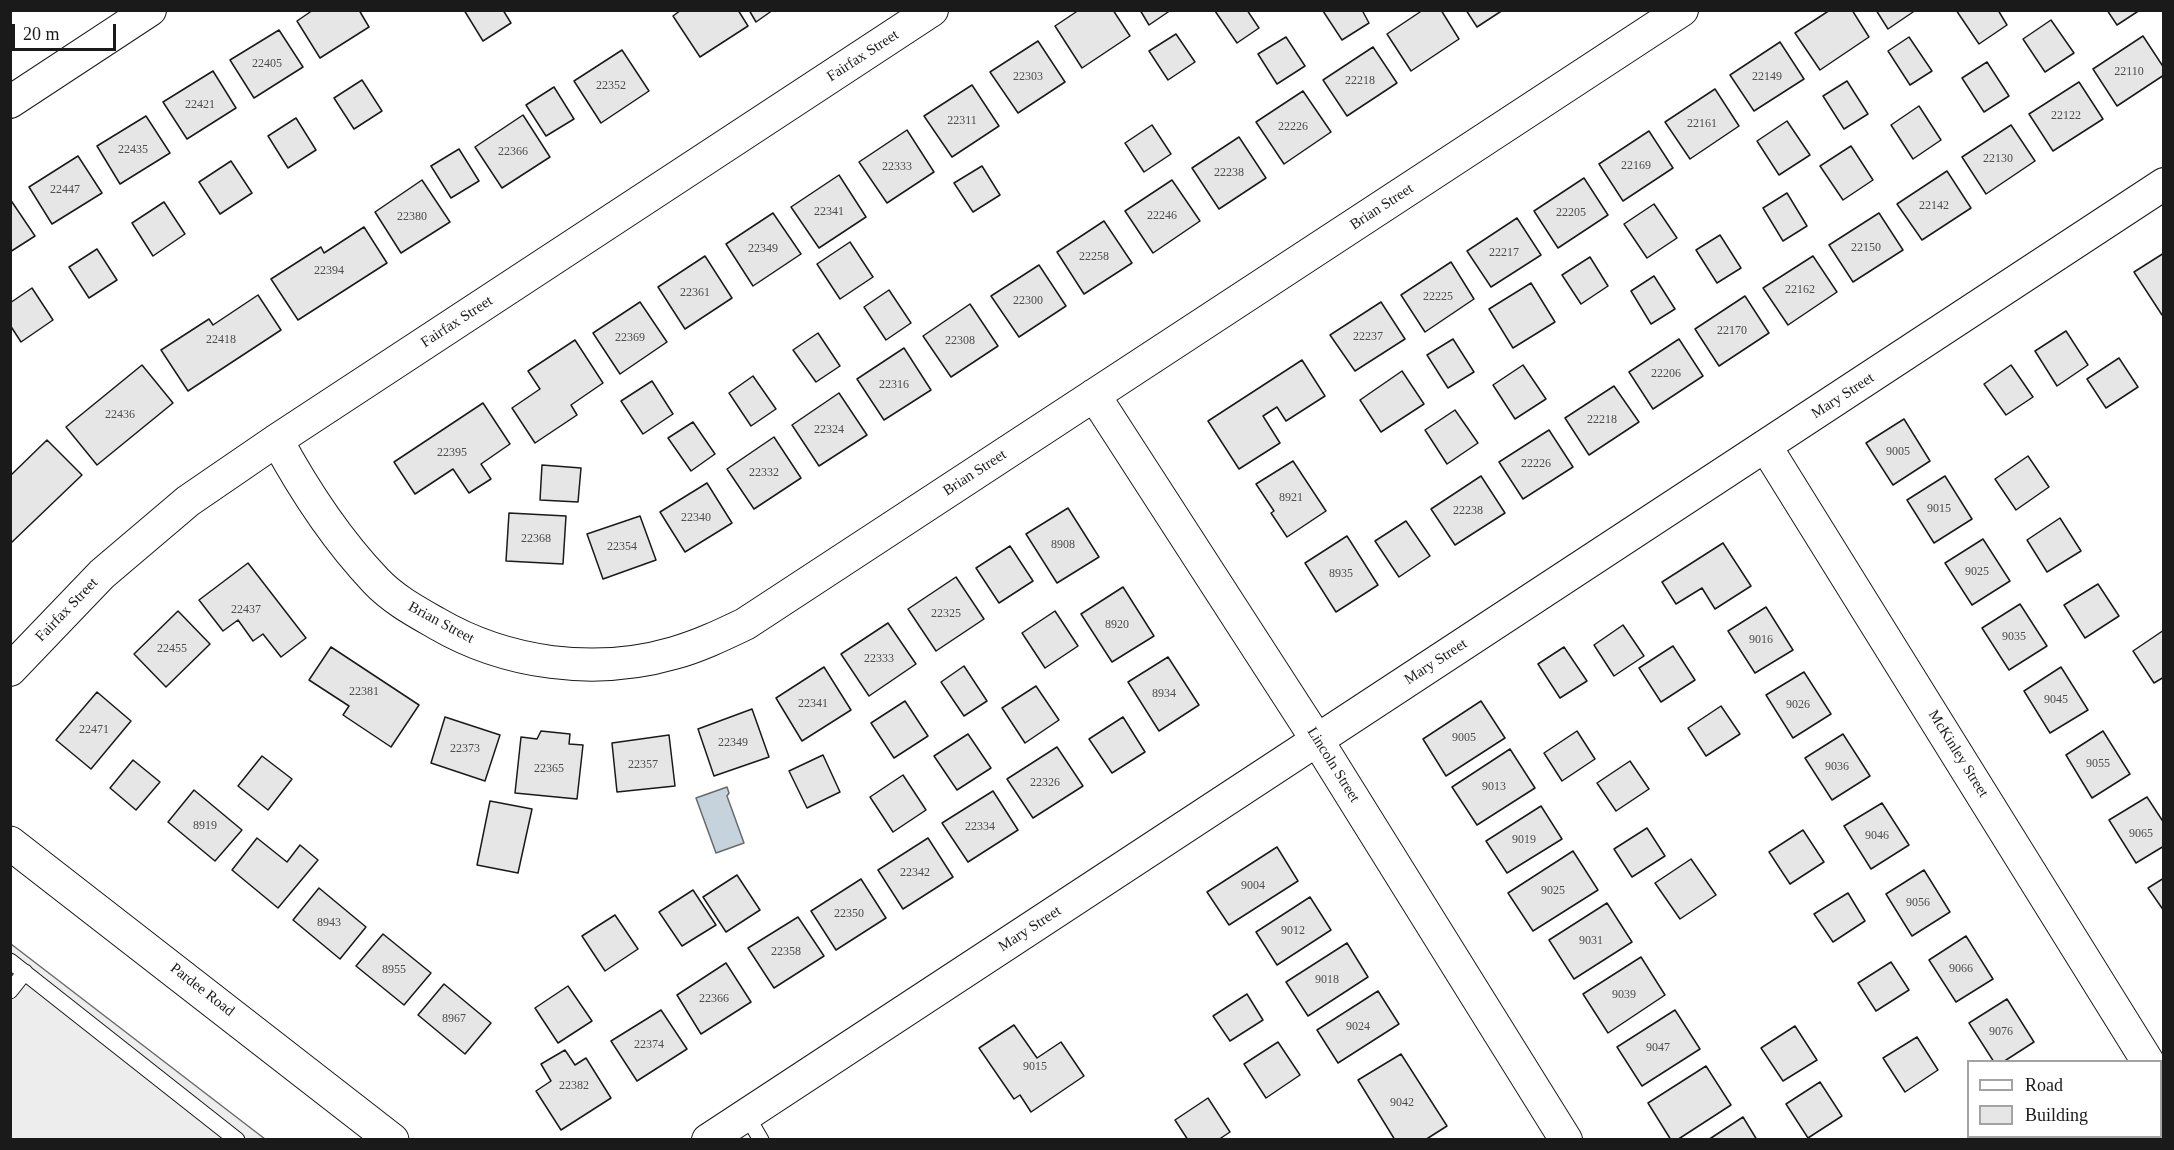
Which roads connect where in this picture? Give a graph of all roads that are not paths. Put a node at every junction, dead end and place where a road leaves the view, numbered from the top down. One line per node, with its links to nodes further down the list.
1 (150, 10): 4 (street)
2 (932, 10): 7 (street, Fairfax Street)
3 (1682, 10): 6 (street, Brian Street)
4 (10, 102)
5 (2163, 184): 8 (street, Mary Street)
6 (1094, 395): 7 (street, Brian Street); 10 (street, Lincoln Street)
7 (277, 440): 9 (street, Fairfax Street)
8 (1766, 447): 10 (street, Mary Street); 15 (street, McKinley Street)
9 (10, 670)
10 (1317, 740): 16 (street, Mary Street); 20 (street, Lincoln Street)
11 (10, 843): 18 (main road, Pardee Road)
12 (10, 961): 13 (lane)
13 (25, 972): 14 (lane); 17 (lane)
14 (10, 991)
15 (2147, 1060)
16 (754, 1127): 19 (street, Mary Street)
17 (237, 1140)
18 (392, 1140)
19 (708, 1140)
20 (1566, 1140)

